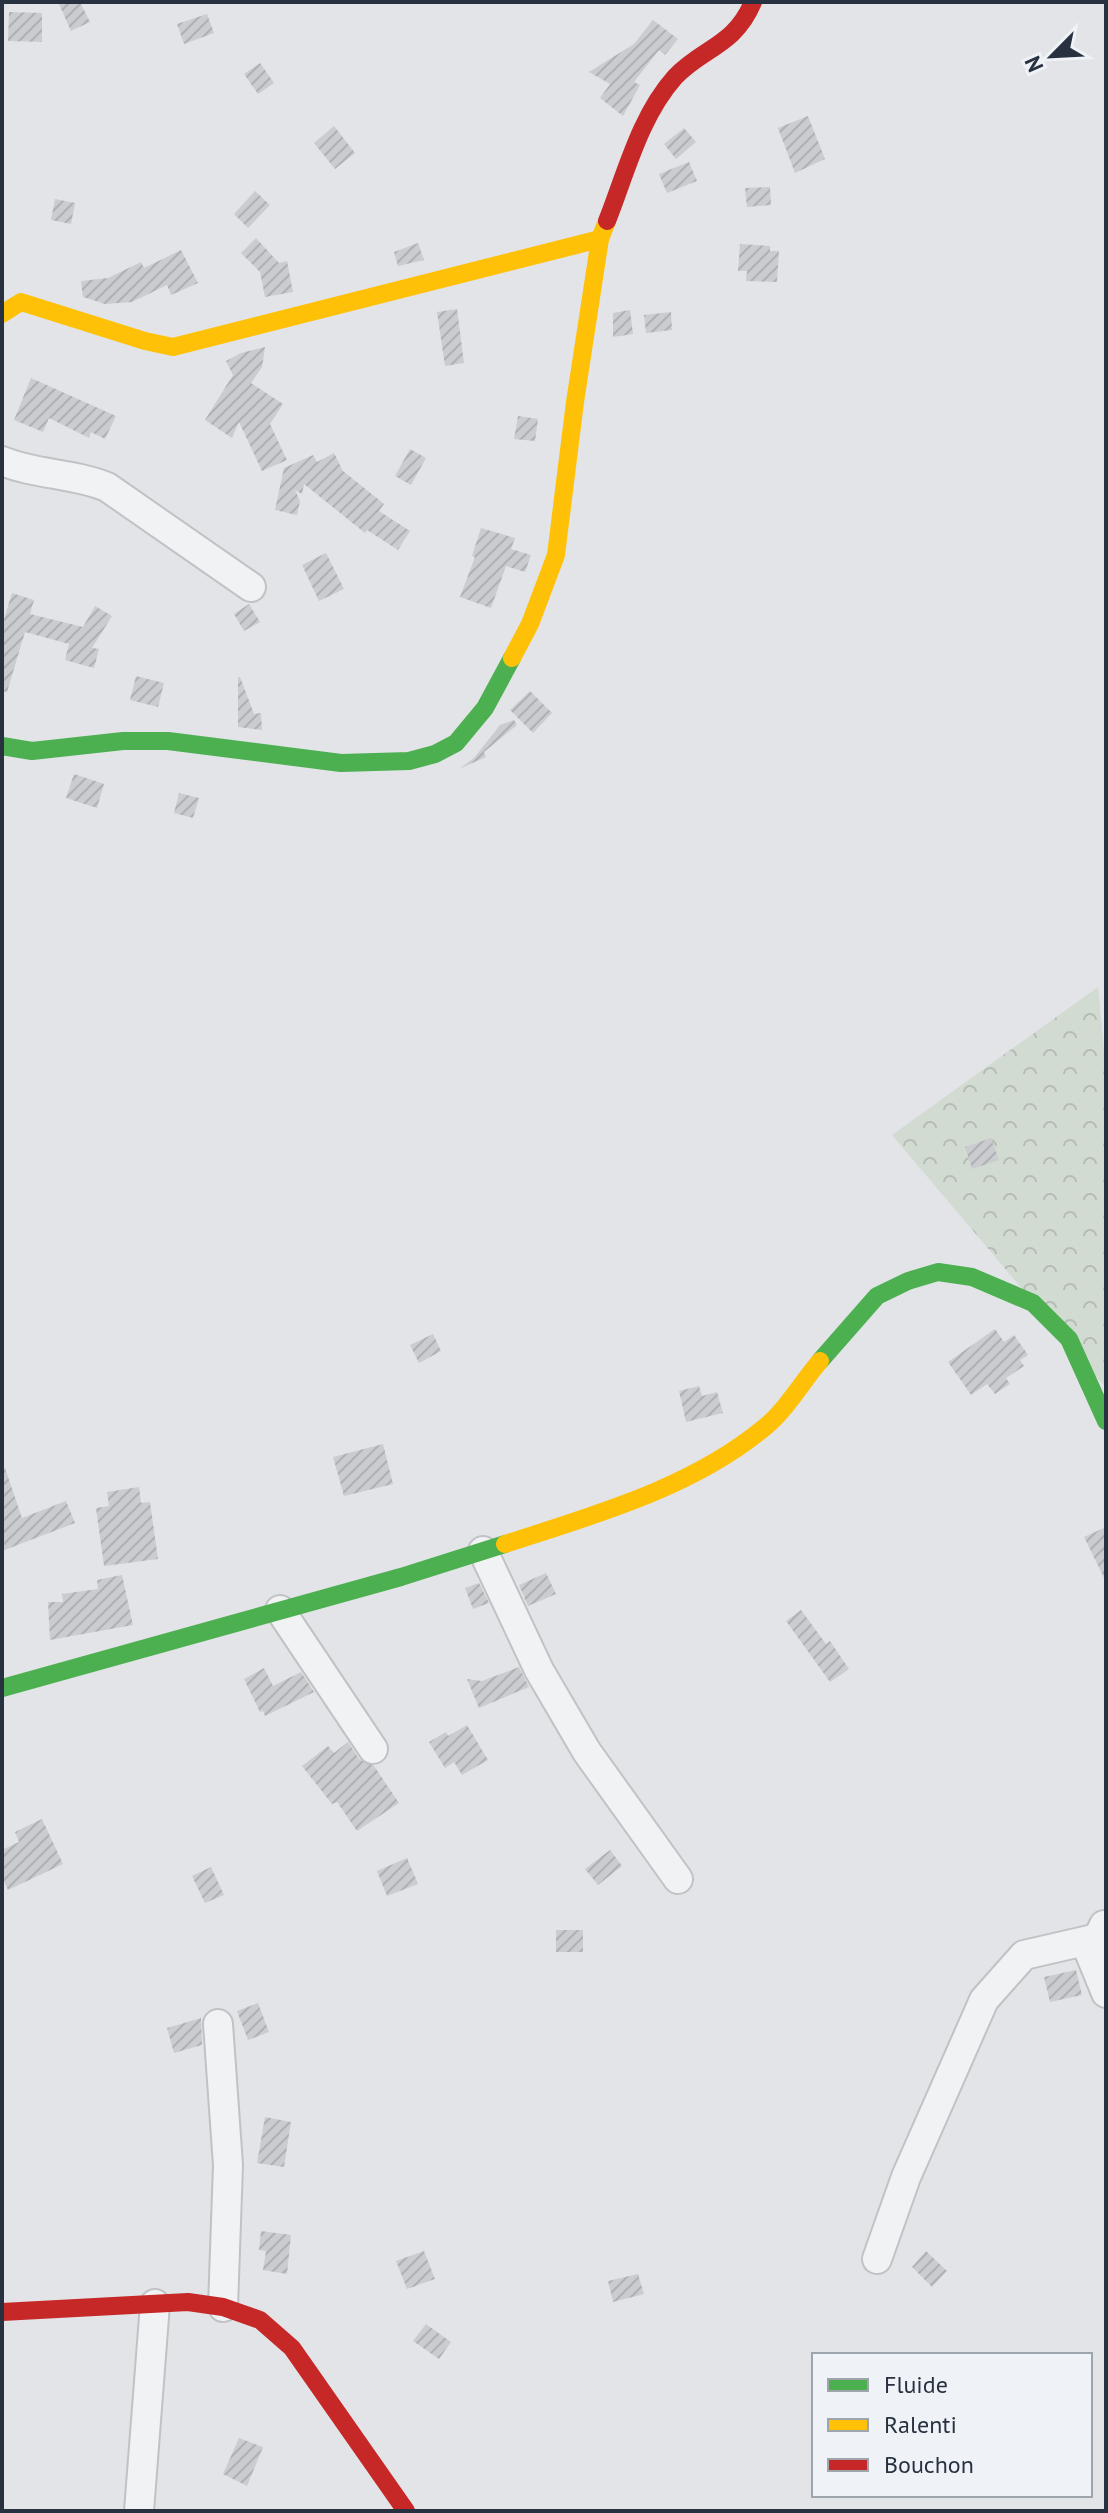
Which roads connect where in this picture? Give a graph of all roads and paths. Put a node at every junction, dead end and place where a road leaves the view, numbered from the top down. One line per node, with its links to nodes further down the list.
1 (753, 2): 2 (street)
2 (600, 239): 3 (street); 6 (street)
3 (2, 314)
4 (2, 461): 5 (street)
5 (251, 587)
6 (2, 746)
7 (1106, 1421): 8 (street)
8 (483, 1551): 9 (street); 12 (street)
9 (280, 1610): 10 (street); 11 (street)
10 (2, 1688)
11 (373, 1749)
12 (678, 1879)
13 (1102, 1930): 14 (street); 16 (street)
14 (1106, 1993)
15 (218, 2024): 18 (street)
16 (877, 2259)
17 (155, 2304): 18 (street); 19 (street); 20 (street)
18 (223, 2307): 21 (street)
19 (2, 2312)
20 (139, 2511)
21 (406, 2511)

